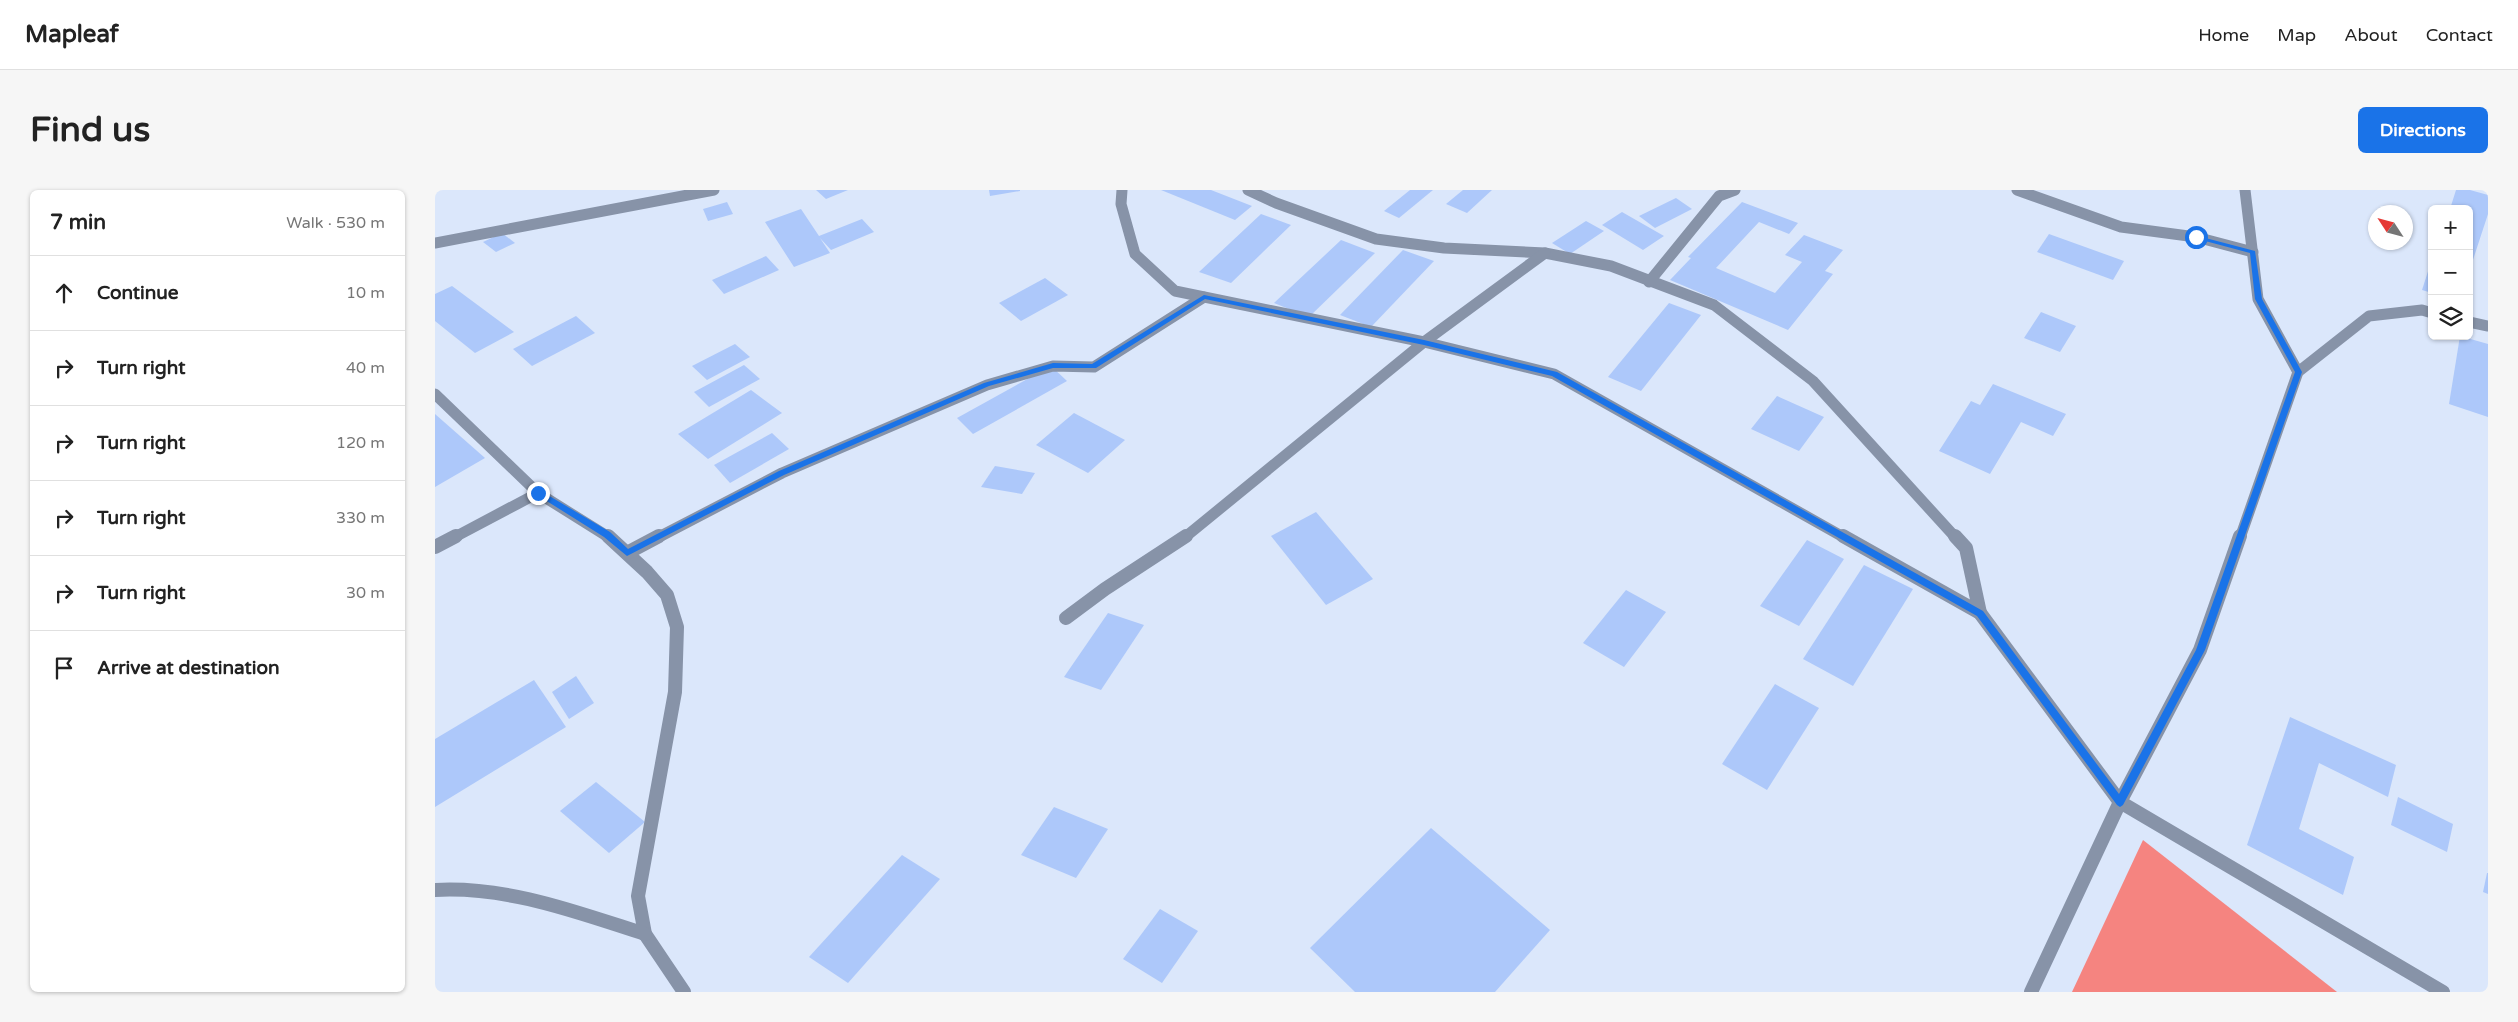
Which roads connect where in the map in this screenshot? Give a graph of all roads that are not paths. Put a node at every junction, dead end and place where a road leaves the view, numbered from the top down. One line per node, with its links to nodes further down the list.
1 (713, 190): 7 (street)
2 (1122, 190): 11 (street)
3 (1248, 190): 9 (street)
4 (1735, 190): 10 (street)
5 (2017, 190): 8 (street)
6 (2245, 190): 8 (street)
7 (435, 243)
8 (2253, 252): 16 (street)
9 (1545, 253): 10 (street); 15 (street)
10 (1649, 282): 21 (street)
11 (1204, 297): 15 (street); 20 (street)
12 (2428, 312): 16 (street)
13 (2473, 323): 14 (street)
14 (2488, 326)
15 (1424, 342): 21 (street); 22 (street)
16 (2298, 372): 23 (street)
17 (435, 394): 18 (street)
18 (538, 493): 19 (street); 20 (street)
19 (435, 547)
20 (627, 553): 25 (street)
21 (1980, 614): 23 (street)
22 (1066, 618)
23 (2120, 802): 27 (street); 28 (street)
24 (435, 890): 25 (street)
25 (645, 934): 26 (street)
26 (683, 992)
27 (2031, 992)
28 (2443, 992)

